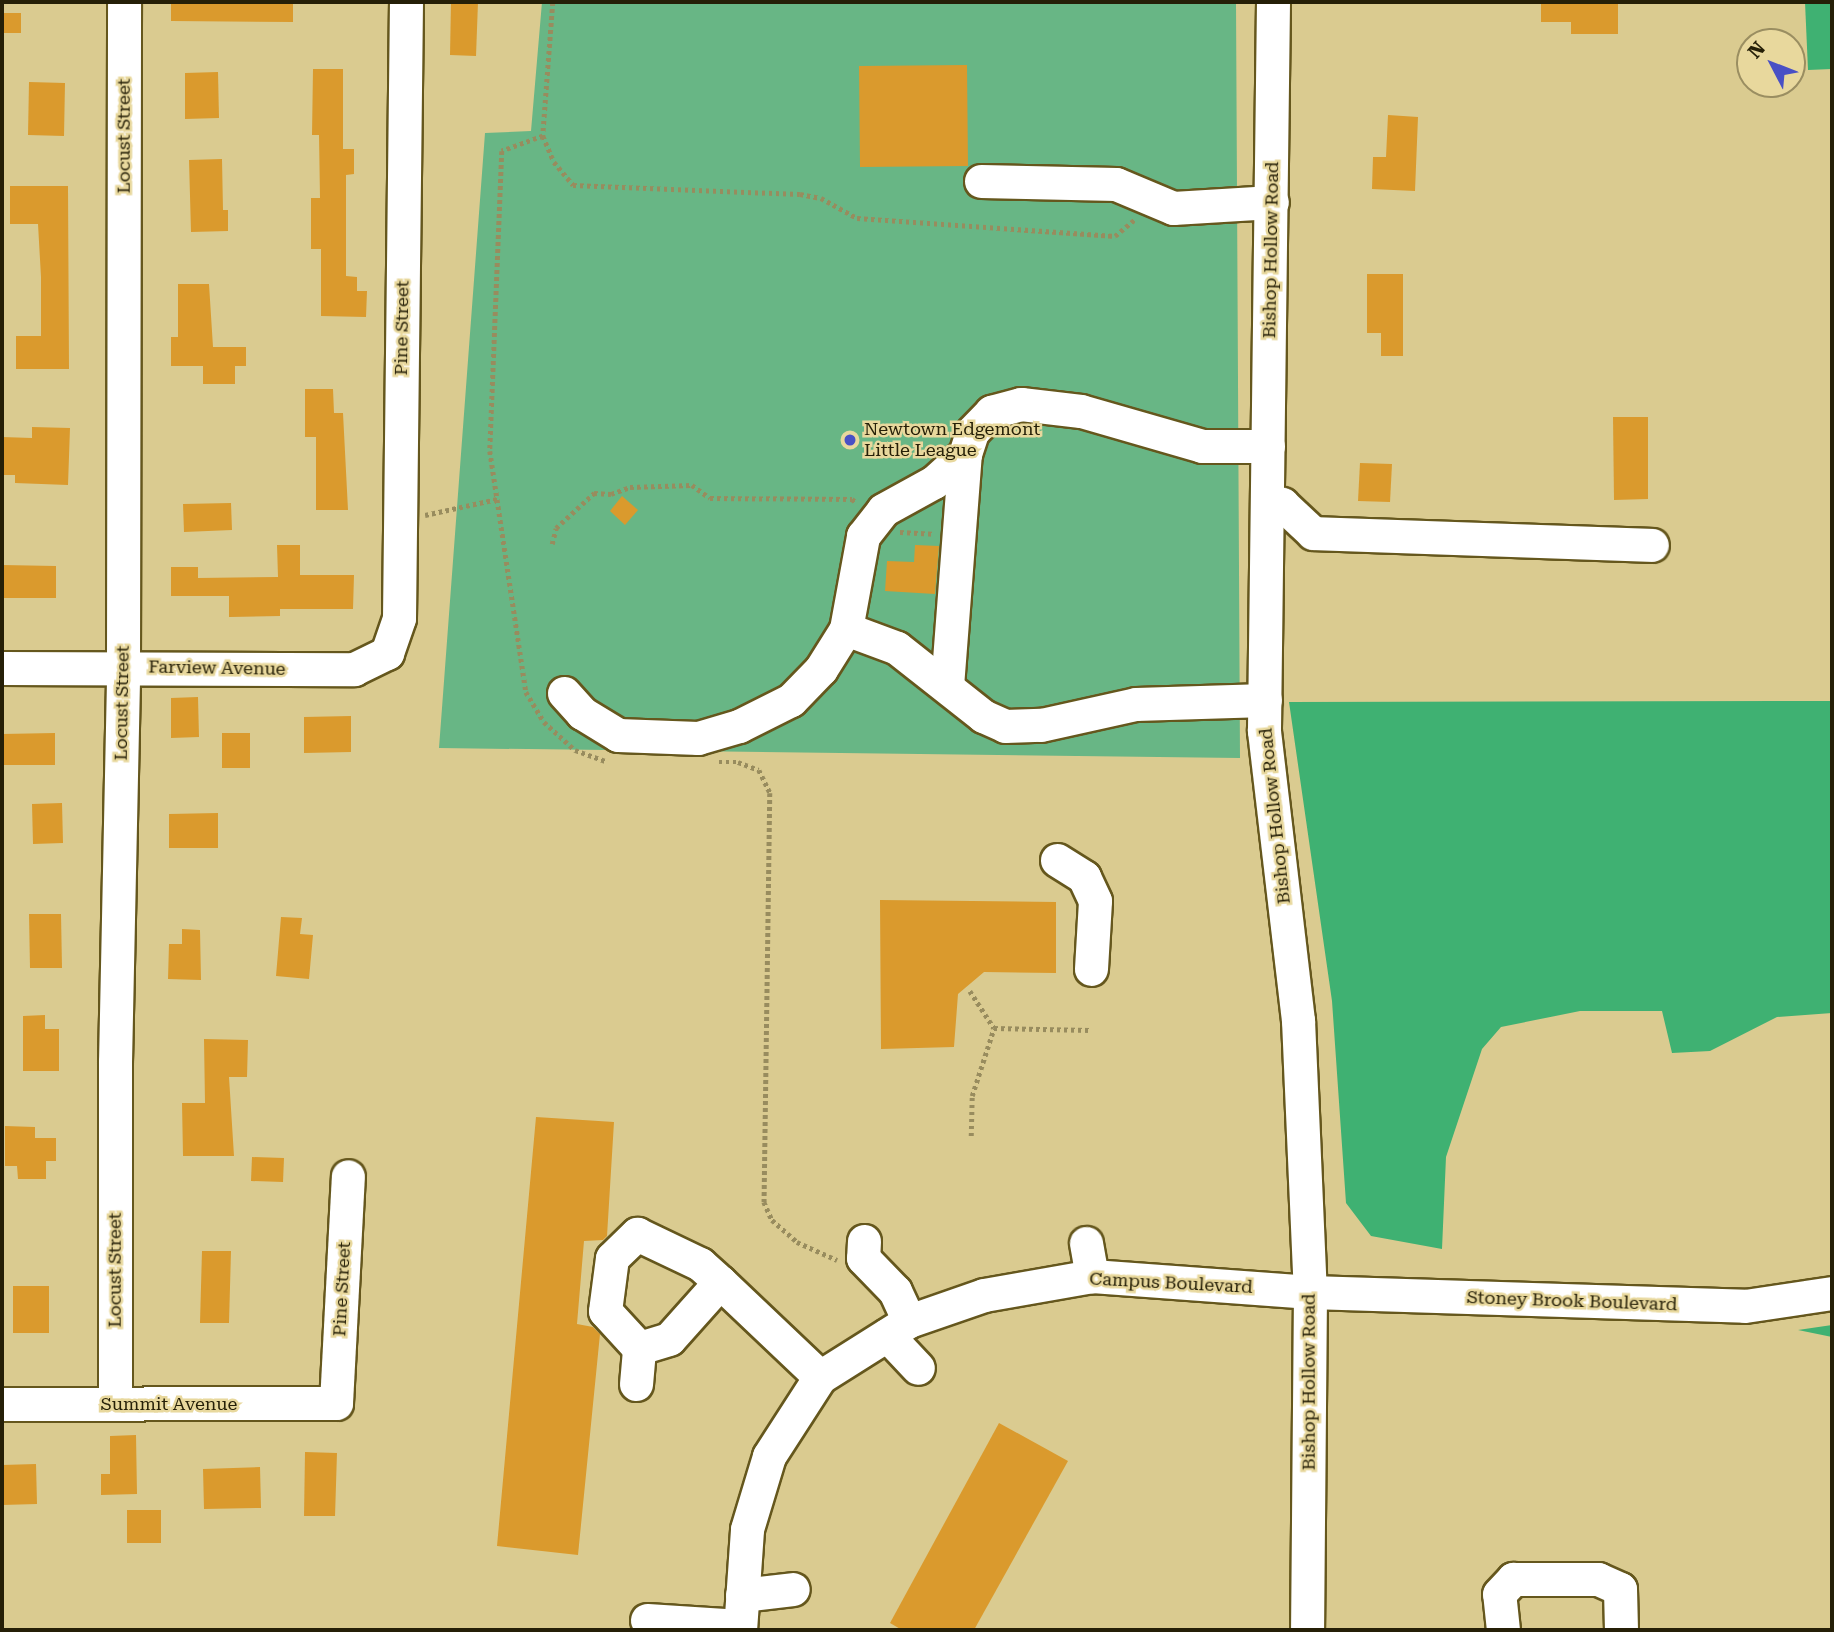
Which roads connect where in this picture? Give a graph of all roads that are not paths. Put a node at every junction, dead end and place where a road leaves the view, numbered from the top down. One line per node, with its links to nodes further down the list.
1 (124, 2): 12 (street, Locust Street)
2 (406, 2): 11 (street, Pine Street)
3 (1273, 2): 5 (street, Bishop Hollow Road)
4 (981, 181): 5 (street)
5 (1272, 202): 6 (street, Bishop Hollow Road)
6 (1268, 446): 7 (street); 8 (street, Bishop Hollow Road)
7 (965, 454): 10 (street); 14 (street)
8 (1268, 500): 9 (street); 16 (street, Bishop Hollow Road)
9 (1652, 545)
10 (846, 629): 14 (street); 15 (street)
11 (387, 653): 12 (street, Farview Avenue)
12 (124, 667): 13 (street, Farview Avenue); 33 (street, Locust Street)
13 (2, 668)
14 (947, 686): 16 (street)
15 (564, 693)
16 (1265, 701): 24 (street, Bishop Hollow Road)
17 (1057, 860): 18 (street)
18 (1091, 969)
19 (348, 1176): 31 (street, Pine Street)
20 (864, 1241): 26 (street)
21 (1086, 1244): 23 (street)
22 (711, 1264): 27 (street); 27 (street); 29 (street)
23 (1092, 1276): 24 (street, Campus Boulevard); 26 (street, Campus Boulevard)
24 (1310, 1292): 25 (street, Stoney Brook Boulevard); 37 (street, Bishop Hollow Road)
25 (1832, 1293)
26 (898, 1328): 28 (street); 29 (street, Campus Boulevard)
27 (639, 1348): 30 (street)
28 (918, 1368)
29 (820, 1377): 35 (street, Campus Boulevard)
30 (636, 1384)
31 (336, 1403): 33 (street, Summit Avenue)
32 (2, 1404): 33 (street, Summit Avenue)
33 (115, 1405)
34 (793, 1590): 35 (street)
35 (741, 1617): 36 (street)
36 (647, 1620)
37 (1307, 1630)
38 (1503, 1630): 39 (street)
39 (1621, 1630)

